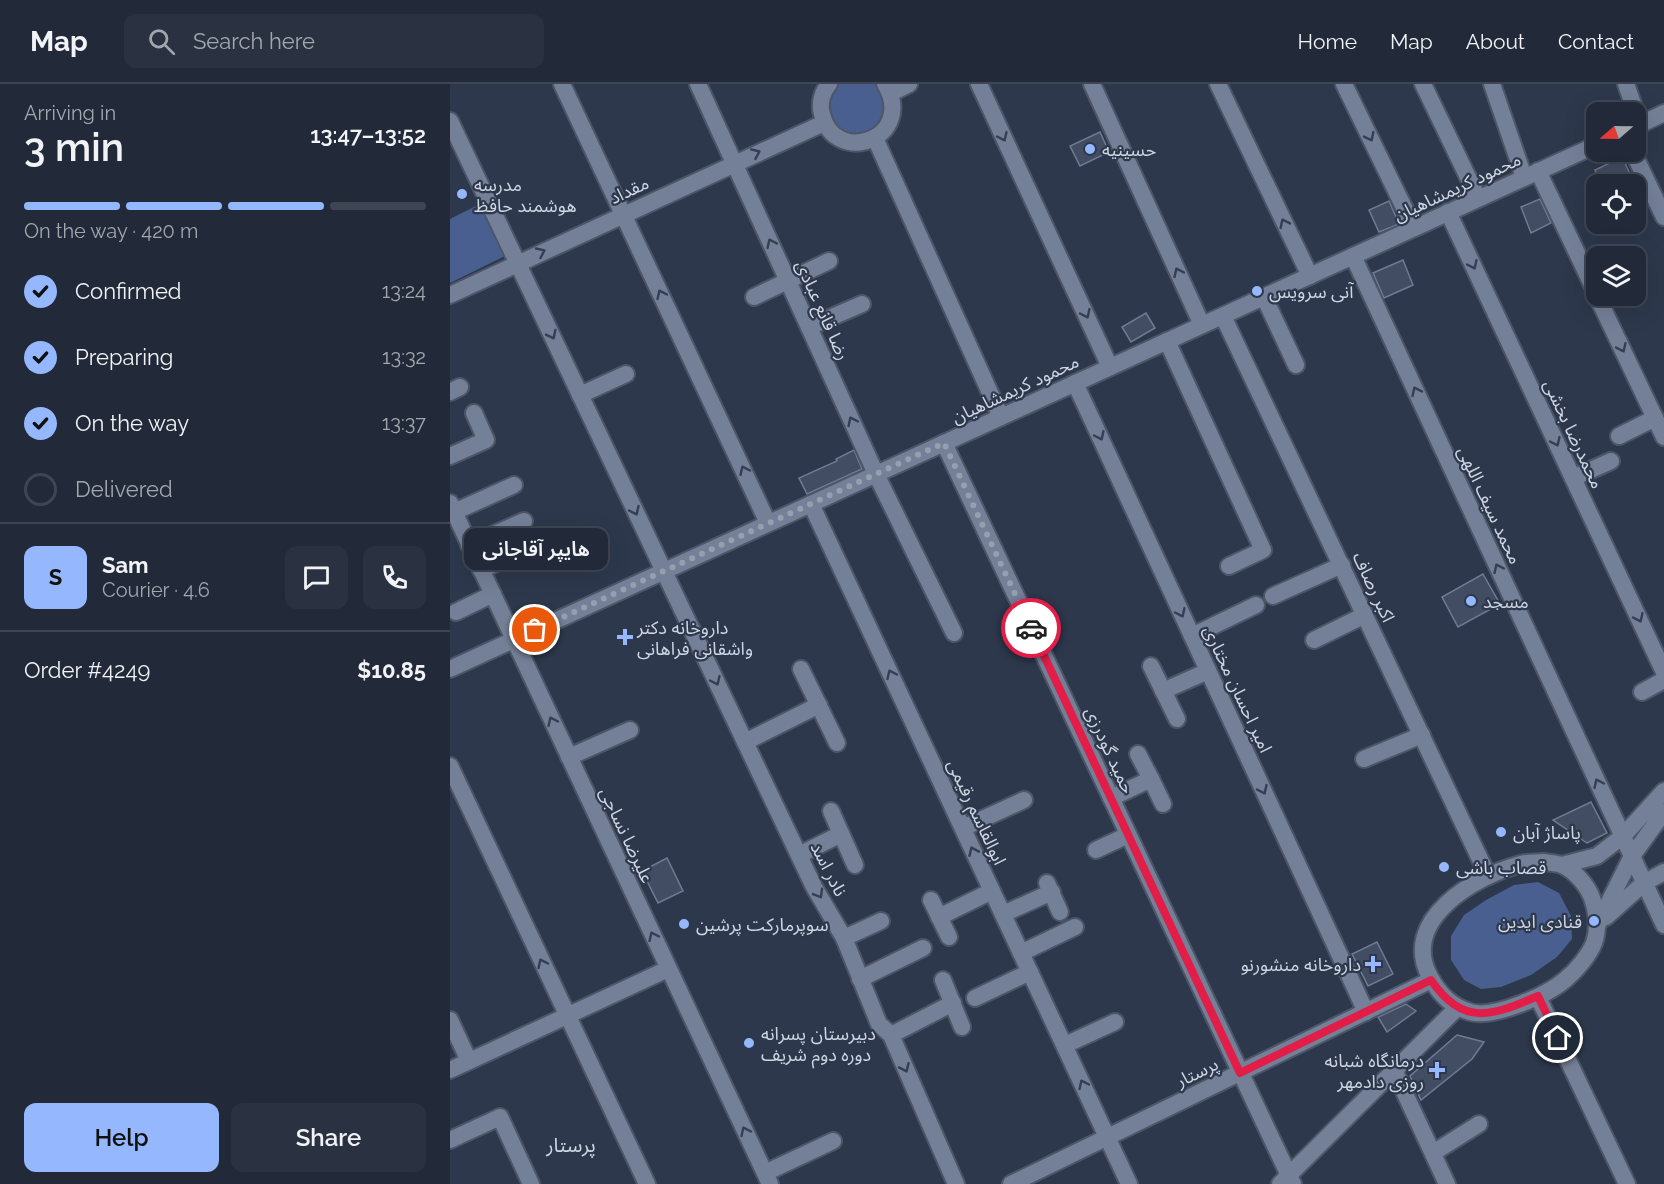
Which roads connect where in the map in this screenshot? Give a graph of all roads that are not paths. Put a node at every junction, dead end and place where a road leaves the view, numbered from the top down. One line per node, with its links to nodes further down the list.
1 (562, 84): 25 (street)
2 (698, 84): 21 (street, رضا قانع عبادی)
3 (829, 84): 17 (street)
4 (909, 84): 12 (street)
5 (978, 84): 44 (street, one-way to 44)
6 (1092, 84): 40 (street, one-way to 6)
7 (1218, 84): 32 (street, one-way to 7)
8 (1344, 84): 27 (street, one-way to 27)
9 (1424, 84): 23 (street)
10 (1492, 84): 22 (street)
11 (1626, 84): 13 (street)
12 (888, 89): 18 (street)
13 (1631, 102)
14 (1664, 113): 15 (street)
15 (1646, 121)
16 (450, 122): 30 (street, نادر اسد)
17 (824, 123): 18 (street); 21 (street, مقداد, one-way to 17)
18 (875, 138): 49 (street)
19 (1586, 149): 22 (street, محمود کریمشاهیان)
20 (1638, 162): 26 (street)
21 (734, 163): 25 (street, مقداد); 33 (street, رضا قانع عبادی, one-way to 21)
22 (1531, 174): 23 (street, محمود کریمشاهیان); 31 (street)
23 (1478, 198): 24 (street, محمود کریمشاهیان)
24 (1448, 212): 27 (street, محمود کریمشاهیان); 57 (street, محمدرضا بخشی, one-way to 57)
25 (623, 214): 30 (street, مقداد, one-way to 25); 62 (street, one-way to 25)
26 (1664, 217)
27 (1414, 228): 28 (street, محمود کریمشاهیان)
28 (1353, 255): 32 (street, محمود کریمشاهیان); 107 (street, محمد سیف اللهی, one-way to 28)
29 (829, 261): 33 (street)
30 (518, 263): 34 (street, مقداد); 47 (street, نادر اسد, one-way to 47)
31 (1586, 274)
32 (1310, 276): 36 (street, محمود کریمشاهیان)
33 (788, 280): 35 (street); 41 (street, رضا قانع عبادی)
34 (450, 295)
35 (754, 297)
36 (1264, 297): 39 (street, محمود کریمشاهیان); 43 (street)
37 (862, 304): 41 (street)
38 (1603, 306): 50 (street, one-way to 50)
39 (1223, 315): 40 (street, محمود کریمشاهیان); 65 (street, اکبر رصاف)
40 (1202, 325): 42 (street, محمود کریمشاهیان)
41 (809, 327): 56 (street, رضا قانع عبادی, one-way to 41)
42 (1167, 341): 44 (street, محمود کریمشاهیان); 66 (street)
43 (1296, 365)
44 (1110, 367): 46 (street, محمود کریمشاهیان)
45 (626, 374): 47 (street)
46 (1075, 383): 49 (street, محمود کریمشاهیان); 75 (street, امیر احسان مختاری, one-way to 75)
47 (580, 395): 68 (street, نادر اسد, one-way to 68)
48 (474, 413): 54 (street)
49 (1001, 417): 53 (street, محمود کریمشاهیان)
50 (1655, 418): 51 (street); 52 (street)
51 (1619, 436)
52 (1664, 437)
53 (944, 443): 56 (street, محمود کریمشاهیان); 99 (street, حمید گودرزی)
54 (450, 456)
55 (1611, 461): 57 (street)
56 (876, 474): 59 (street, محمود کریمشاهیان); 74 (street, رضا قانع عبادی)
57 (1573, 478): 78 (street, محمدرضا بخشی, one-way to 78)
58 (514, 485): 60 (street)
59 (811, 504): 62 (street, محمود کریمشاهیان); 104 (street, ابوالقاسم رقیمی, one-way to 59)
60 (452, 508): 63 (street, علیرضا نساجی)
61 (524, 521): 63 (street)
62 (768, 523): 68 (street, محمود کریمشاهیان)
63 (469, 545): 67 (street, علیرضا نساجی)
64 (514, 555): 67 (street)
65 (1342, 565): 70 (street); 73 (street, اکبر رصاف)
66 (1229, 566)
67 (481, 570): 69 (street, علیرضا نساجی)
68 (664, 571): 76 (street, محمود کریمشاهیان); 91 (street, نادر اسد, one-way to 91)
69 (493, 594): 72 (street); 76 (street, علیرضا نساجی)
70 (1273, 596)
71 (1256, 605): 75 (street)
72 (456, 612)
73 (1365, 615): 77 (street); 90 (street, اکبر رصاف)
74 (954, 633)
75 (1192, 636): 82 (street, امیر احسان مختاری)
76 (514, 640): 80 (street, محمود کریمشاهیان); 94 (street, علیرضا نساجی, one-way to 76)
77 (1314, 640)
78 (1658, 643): 83 (street, محمدرضا بخشی)
79 (1151, 666): 85 (street)
80 (450, 669)
81 (801, 669): 87 (street)
82 (1208, 671): 85 (street); 138 (street, امیر احسان مختاری, one-way to 138)
83 (1664, 672)
84 (1664, 681): 86 (street)
85 (1163, 691): 88 (street)
86 (1642, 692)
87 (819, 705): 91 (street); 92 (street)
88 (1177, 719)
89 (630, 730): 94 (street)
90 (1422, 735): 95 (street); 114 (street, اکبر رصاف)
91 (745, 742): 109 (street, نادر اسد)
92 (837, 743)
93 (1138, 754): 97 (street)
94 (569, 757): 129 (street, علیرضا نساجی, one-way to 94)
95 (1364, 759)
96 (450, 766): 139 (street, one-way to 96)
97 (1151, 779): 99 (street); 101 (street)
98 (1664, 791): 107 (street)
99 (1111, 798): 106 (street, حمید گودرزی)
100 (1024, 800): 104 (street)
101 (1163, 804)
102 (831, 811): 105 (street)
103 (1664, 812): 110 (street)
104 (963, 828): 116 (street, ابوالقاسم رقیمی, one-way to 104)
105 (841, 834): 109 (street); 111 (street)
106 (1128, 835): 108 (street); 148 (street, حمید گودرزی)
107 (1623, 836): 110 (street, محمد سیف اللهی); 112 (street)
108 (1096, 850)
109 (799, 855): 126 (street, نادر اسد, one-way to 126)
110 (1632, 856): 115 (street, محمد سیف اللهی); 123 (street)
111 (855, 865)
112 (1562, 865): 114 (street); 123 (street)
113 (1664, 872): 115 (street)
114 (1488, 876): 133 (street)
115 (1644, 883): 122 (street, محمد سیف اللهی); 123 (street)
116 (992, 891): 119 (street, ابوالقاسم رقیمی); 120 (street)
117 (931, 900): 120 (street)
118 (1060, 912): 119 (street)
119 (1003, 914): 128 (street, ابوالقاسم رقیمی)
120 (939, 917): 125 (street)
121 (881, 921): 126 (street)
122 (1664, 925)
123 (1597, 926): 134 (street)
124 (1075, 927): 128 (street)
125 (949, 937)
126 (844, 938): 131 (street, نادر اسد)
127 (923, 948): 131 (street)
128 (1021, 953): 130 (street, ابوالقاسم رقیمی)
129 (668, 969): 139 (street); 154 (street, علیرضا نساجی, one-way to 129)
130 (1030, 972): 135 (street); 144 (street, ابوالقاسم رقیمی)
131 (860, 979): 143 (street, نادر اسد)
132 (943, 980): 136 (street)
133 (1431, 980): 137 (street); 138 (street, پرستار)
134 (1538, 996): 137 (street); 162 (street)
135 (975, 998)
136 (952, 1003): 142 (street); 143 (street)
137 (1457, 1008): 147 (street)
138 (1366, 1012): 148 (street, پرستار)
139 (567, 1016): 145 (street); 157 (street)
140 (450, 1020): 145 (street)
141 (1115, 1022): 144 (street)
142 (962, 1027)
143 (891, 1035): 158 (street, نادر اسد, one-way to 158)
144 (1065, 1045): 150 (street, ابوالقاسم رقیمی, one-way to 144)
145 (469, 1061): 146 (street)
146 (450, 1070)
147 (1394, 1070): 153 (street); 155 (street)
148 (1240, 1073): 150 (street, پرستار); 155 (street, حمید گودرزی)
149 (1479, 1124): 153 (street)
150 (1107, 1137): 159 (street, پرستار); 160 (street, ابوالقاسم رقیمی)
151 (450, 1140): 156 (street)
152 (833, 1141): 154 (street)
153 (1433, 1153): 161 (street)
154 (767, 1179)
155 (1287, 1181)
156 (531, 1184)
157 (646, 1184)
158 (956, 1184)
159 (1011, 1184)
160 (1129, 1184)
161 (1448, 1184)
162 (1627, 1184)

